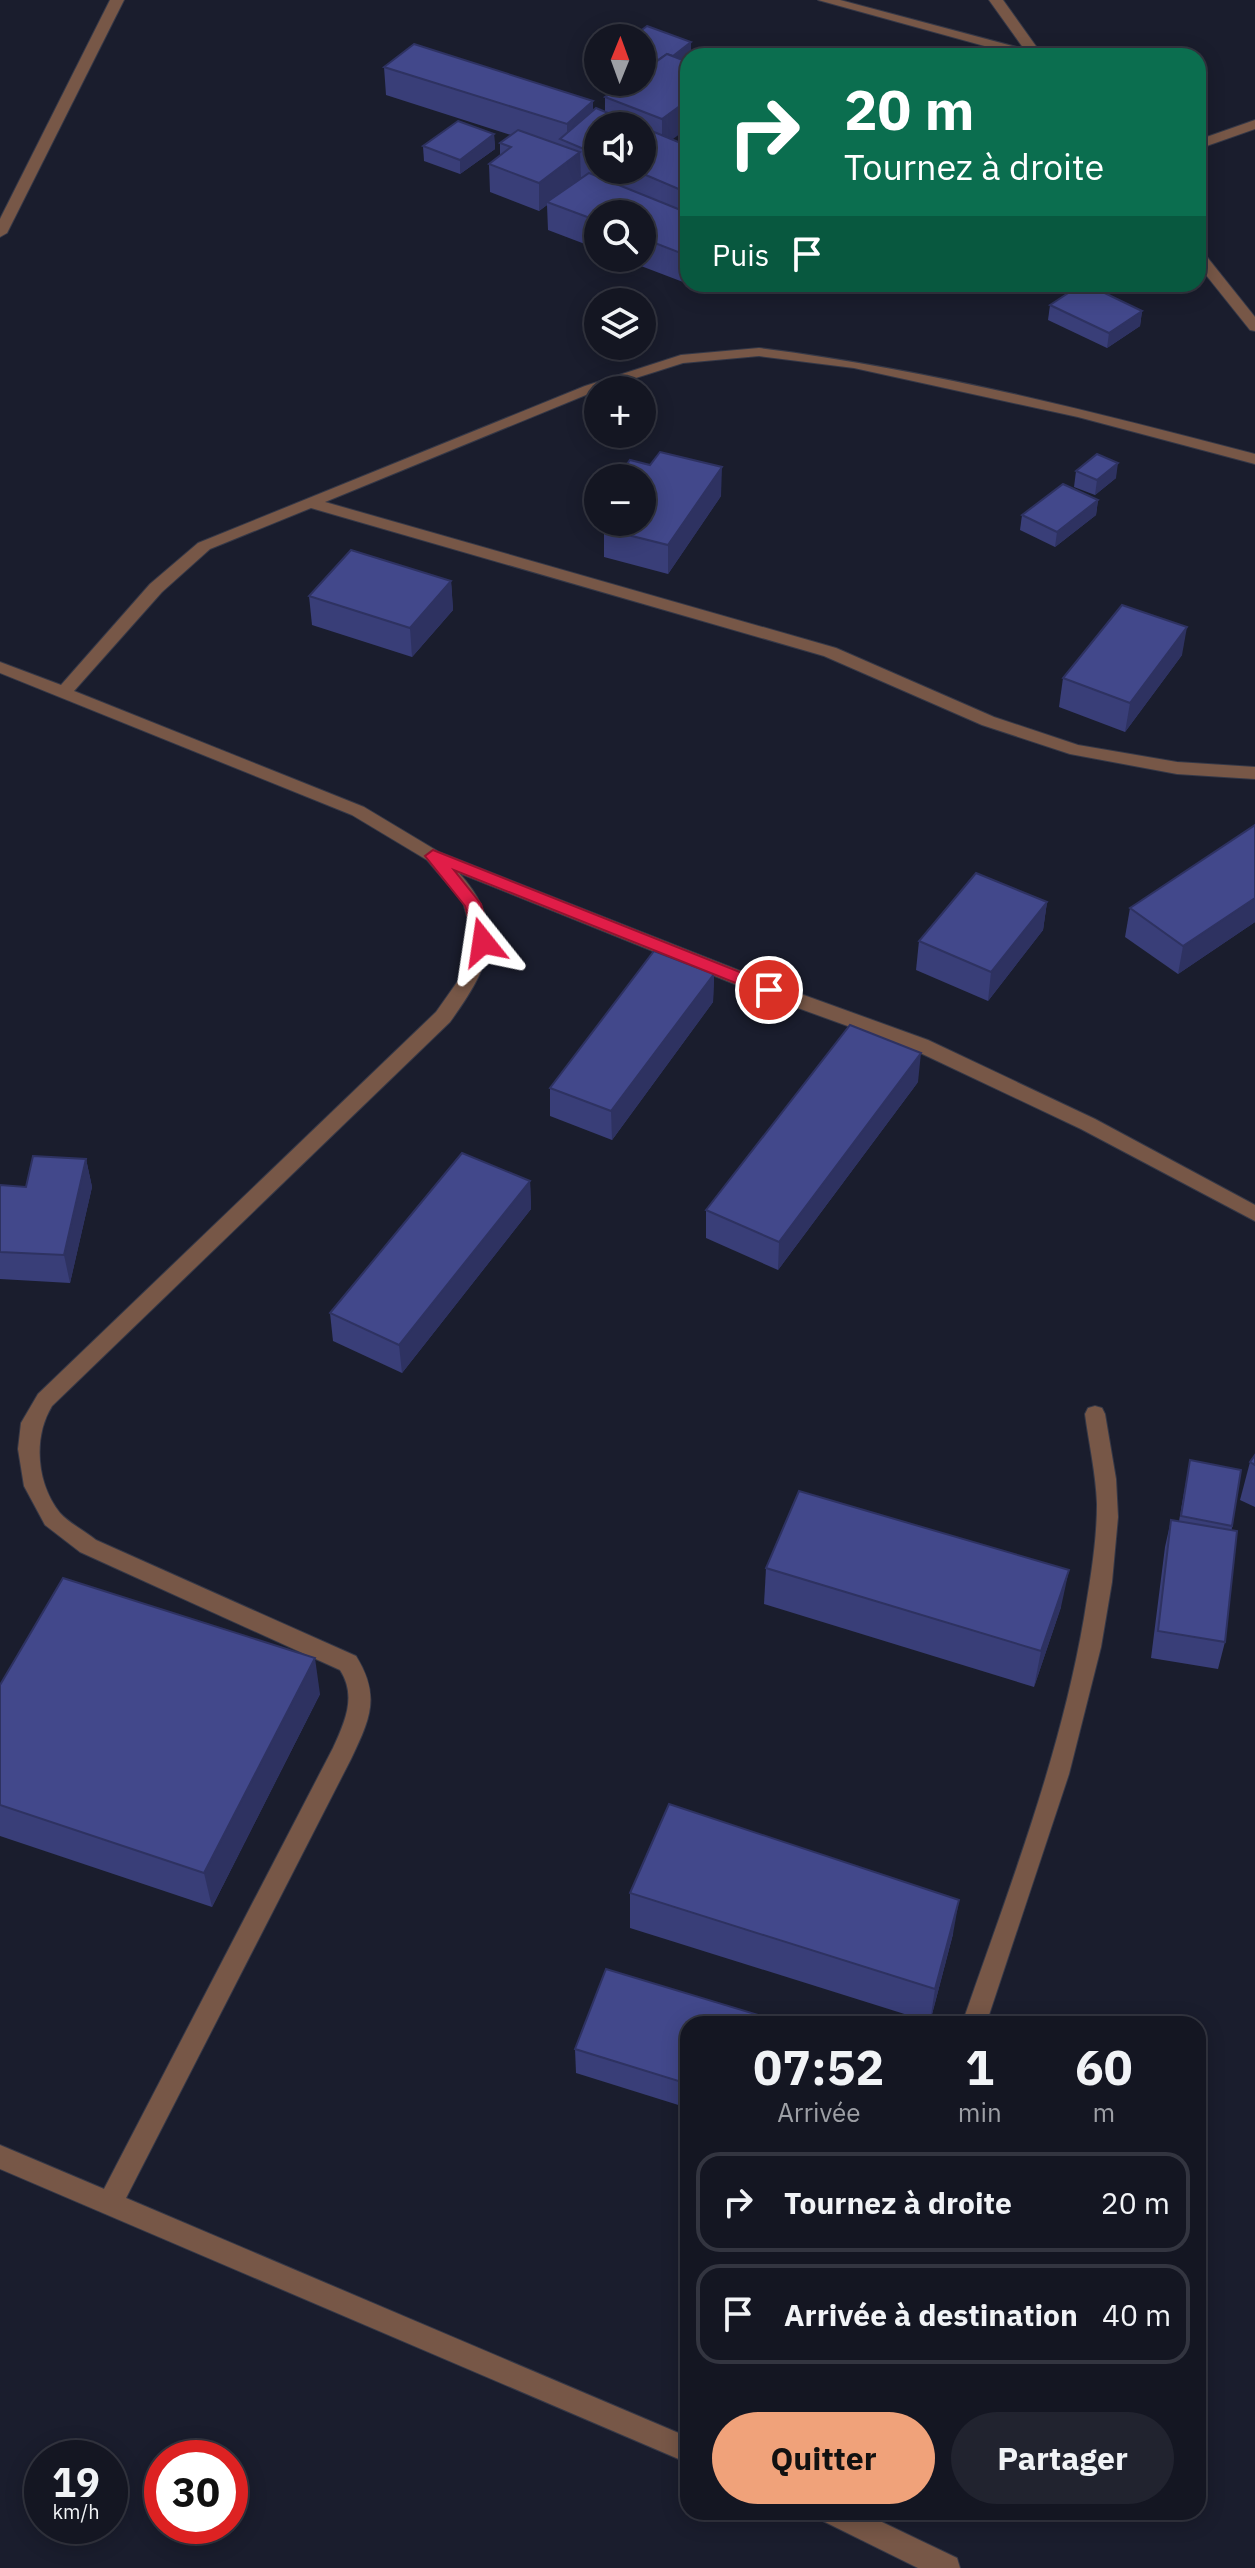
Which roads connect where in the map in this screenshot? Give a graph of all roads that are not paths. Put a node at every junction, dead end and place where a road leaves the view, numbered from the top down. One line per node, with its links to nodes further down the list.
1 (117, 0): 8 (street)
2 (825, 0): 4 (street)
3 (996, 0): 5 (street)
4 (1006, 48)
5 (1030, 48)
6 (1255, 124): 7 (street)
7 (1206, 142)
8 (0, 233)
9 (1206, 265): 10 (street)
10 (1255, 327)
11 (1255, 459): 12 (street)
12 (307, 502): 14 (street); 15 (street)
13 (0, 667): 14 (street)
14 (64, 692): 16 (street)
15 (1255, 773)
16 (433, 856): 17 (street); 21 (street)
17 (1255, 1214)
18 (1095, 1414): 19 (street)
19 (977, 2016)
20 (0, 2157): 21 (street)
21 (110, 2203): 22 (street)
22 (680, 2447)
23 (848, 2520): 24 (street)
24 (947, 2568)

